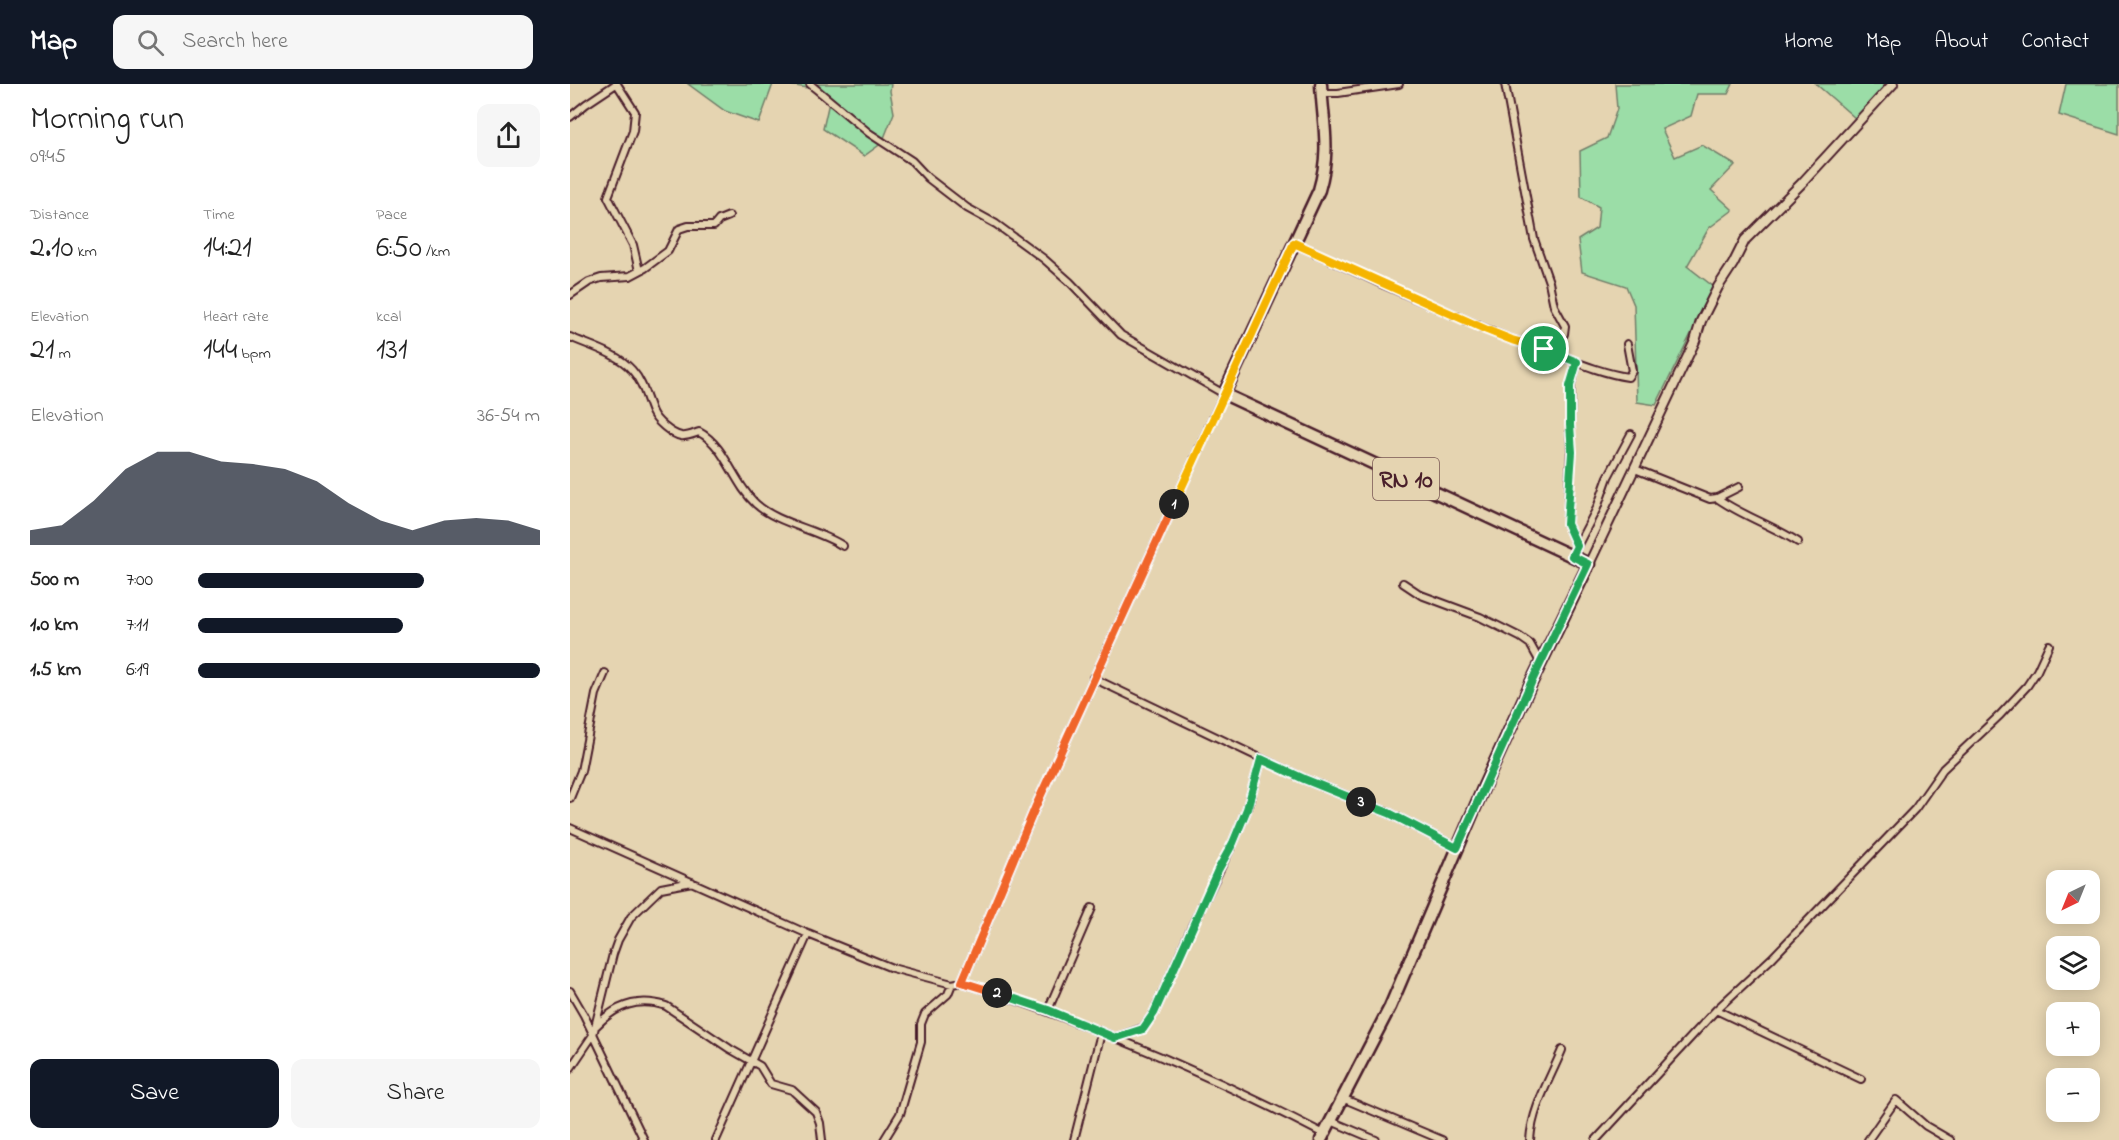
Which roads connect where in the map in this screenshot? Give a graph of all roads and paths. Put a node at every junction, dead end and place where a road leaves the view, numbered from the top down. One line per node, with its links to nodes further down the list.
1 (616, 84): 7 (street); 10 (street)
2 (810, 84): 16 (street)
3 (1399, 84): 6 (street)
4 (1505, 84): 14 (street)
5 (1893, 84): 18 (street)
6 (1321, 88): 9 (main road)
7 (570, 117)
8 (729, 216): 10 (street)
9 (1294, 243): 14 (street); 16 (main road)
10 (639, 271): 11 (street)
11 (570, 296)
12 (570, 337): 22 (street)
13 (1627, 344): 15 (street)
14 (1544, 349): 15 (street)
15 (1577, 362): 23 (street)
16 (1224, 394): 23 (main road, RN 10); 29 (street)
17 (1631, 434): 23 (street)
18 (1635, 469): 20 (street); 24 (street)
19 (1739, 487): 20 (street)
20 (1717, 498): 21 (street)
21 (1798, 542)
22 (843, 546)
23 (1574, 551): 24 (main road, RN 10)
24 (1588, 564): 27 (main road)
25 (1403, 584): 27 (street)
26 (2049, 645): 43 (street)
27 (1540, 662): 35 (main road)
28 (605, 674): 31 (street)
29 (1093, 678): 30 (street); 39 (street)
30 (1261, 759): 35 (street); 47 (street)
31 (570, 798)
32 (570, 822): 34 (street)
33 (570, 828): 34 (street)
34 (577, 831): 36 (street)
35 (1457, 848): 52 (main road)
36 (693, 882): 38 (street); 44 (street)
37 (1092, 908): 42 (street)
38 (808, 934): 40 (street); 49 (street)
39 (962, 982): 40 (street); 42 (street)
40 (952, 984): 58 (street)
41 (570, 991): 46 (street)
42 (1048, 1010): 45 (street)
43 (1716, 1010): 51 (street); 63 (street)
44 (596, 1026): 46 (street); 49 (street)
45 (1101, 1033): 47 (street); 59 (street)
46 (593, 1035): 50 (street); 55 (street)
47 (1115, 1038): 54 (street)
48 (1562, 1050): 62 (street)
49 (752, 1062): 56 (street); 57 (street)
50 (570, 1069)
51 (1861, 1078)
52 (1342, 1098): 53 (main road); 61 (street)
53 (1331, 1121): 54 (main road); 60 (street)
54 (1323, 1137)
55 (644, 1140)
56 (716, 1140)
57 (822, 1140)
58 (884, 1140)
59 (1074, 1140)
60 (1376, 1140)
61 (1442, 1140)
62 (1530, 1140)
63 (1596, 1140)
64 (1868, 1140): 65 (street)
65 (1950, 1140)

